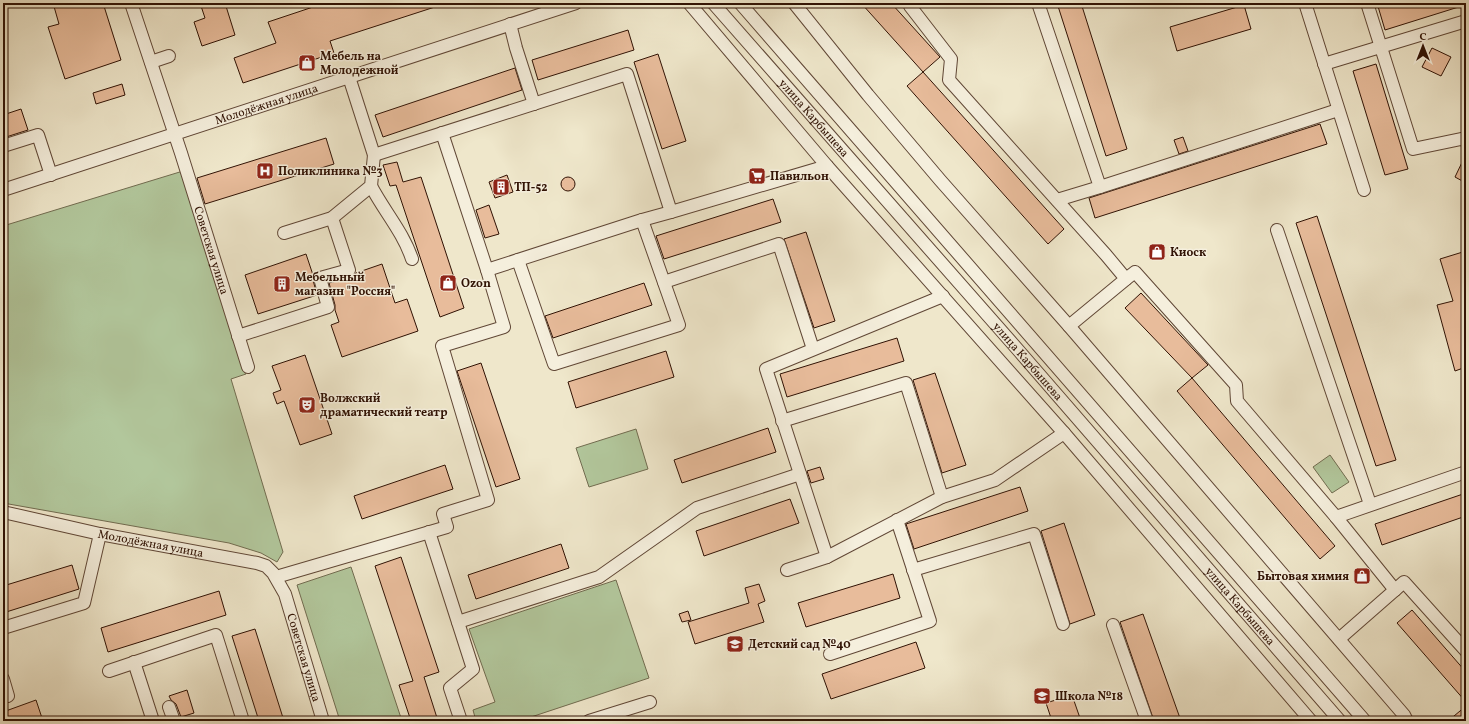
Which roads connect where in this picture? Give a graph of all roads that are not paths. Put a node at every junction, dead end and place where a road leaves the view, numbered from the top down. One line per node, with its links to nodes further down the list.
1 (131, 3): 15 (street, Советская улица)
2 (576, 3): 12 (street, Молодёжная улица)
3 (690, 3): 25 (street, улица Карбышева)
4 (714, 3): 85 (street, улица Карбышева)
5 (740, 3): 86 (street, улица Карбышева)
6 (794, 3): 43 (street)
7 (1038, 3): 28 (street)
8 (1305, 3): 16 (street)
9 (1367, 3): 13 (street)
10 (912, 4): 31 (street)
11 (1466, 21): 13 (street)
12 (510, 24): 17 (street, Молодёжная улица); 18 (street)
13 (1382, 48): 16 (street); 22 (street)
14 (170, 56): 15 (street)
15 (151, 62): 21 (street, Советская улица)
16 (1324, 64): 19 (street)
17 (349, 77): 21 (street, Молодёжная улица); 24 (street)
18 (534, 104): 20 (street); 32 (street)
19 (1338, 110): 28 (street); 30 (street)
20 (442, 133): 24 (street); 39 (street)
21 (174, 134): 26 (street, Молодёжная улица); 44 (street, Советская улица)
22 (1466, 141)
23 (3, 146): 26 (street)
24 (374, 155): 27 (street)
25 (827, 166): 32 (street); 42 (street, улица Карбышева)
26 (51, 175): 29 (street, Молодёжная улица)
27 (372, 186): 33 (street); 37 (street)
28 (1100, 187): 31 (street)
29 (3, 190)
30 (1364, 190)
31 (1057, 200): 40 (street)
32 (671, 212): 34 (street)
33 (332, 218): 36 (street); 44 (street)
34 (642, 220): 38 (street); 41 (street)
35 (1277, 230): 52 (street)
36 (284, 233)
37 (412, 259)
38 (518, 260): 39 (street); 41 (street)
39 (487, 270): 56 (street)
40 (1126, 279): 43 (street); 54 (street)
41 (664, 282): 45 (street)
42 (943, 296): 45 (street); 48 (street, улица Карбышева)
43 (1070, 326): 68 (street)
44 (238, 336): 46 (street, Советская улица)
45 (813, 349): 47 (street)
46 (248, 367)
47 (782, 421): 50 (street); 51 (street)
48 (1064, 433): 51 (street); 77 (street, улица Карбышева)
49 (1466, 472): 52 (street)
50 (800, 474): 58 (street); 64 (street)
51 (942, 497): 55 (street)
52 (1370, 504): 54 (street)
53 (3, 512): 57 (street, Молодёжная улица)
54 (1336, 517): 62 (street)
55 (897, 520): 58 (street); 60 (street)
56 (428, 532): 61 (street); 64 (street)
57 (100, 534): 61 (street, Молодёжная улица); 67 (street)
58 (827, 557): 59 (street)
59 (787, 570)
60 (913, 570): 65 (street); 70 (street)
61 (276, 577): 63 (street, Молодёжная улица)
62 (1395, 590): 68 (street); 69 (street)
63 (285, 594): 81 (street, Советская улица)
64 (458, 622): 82 (street)
65 (1063, 624)
66 (1113, 625): 84 (street)
67 (3, 628)
68 (1339, 639): 87 (street)
69 (1466, 651)
70 (830, 654)
71 (134, 662): 72 (street); 78 (street); 80 (street)
72 (109, 671)
73 (3, 679): 74 (street)
74 (8, 696)
75 (650, 702): 83 (street)
76 (169, 707): 79 (street)
77 (1308, 720)
78 (153, 721)
79 (174, 721)
80 (243, 721)
81 (323, 721)
82 (461, 721)
83 (589, 721)
84 (1147, 721)
85 (1340, 721)
86 (1365, 721)
87 (1407, 721)

